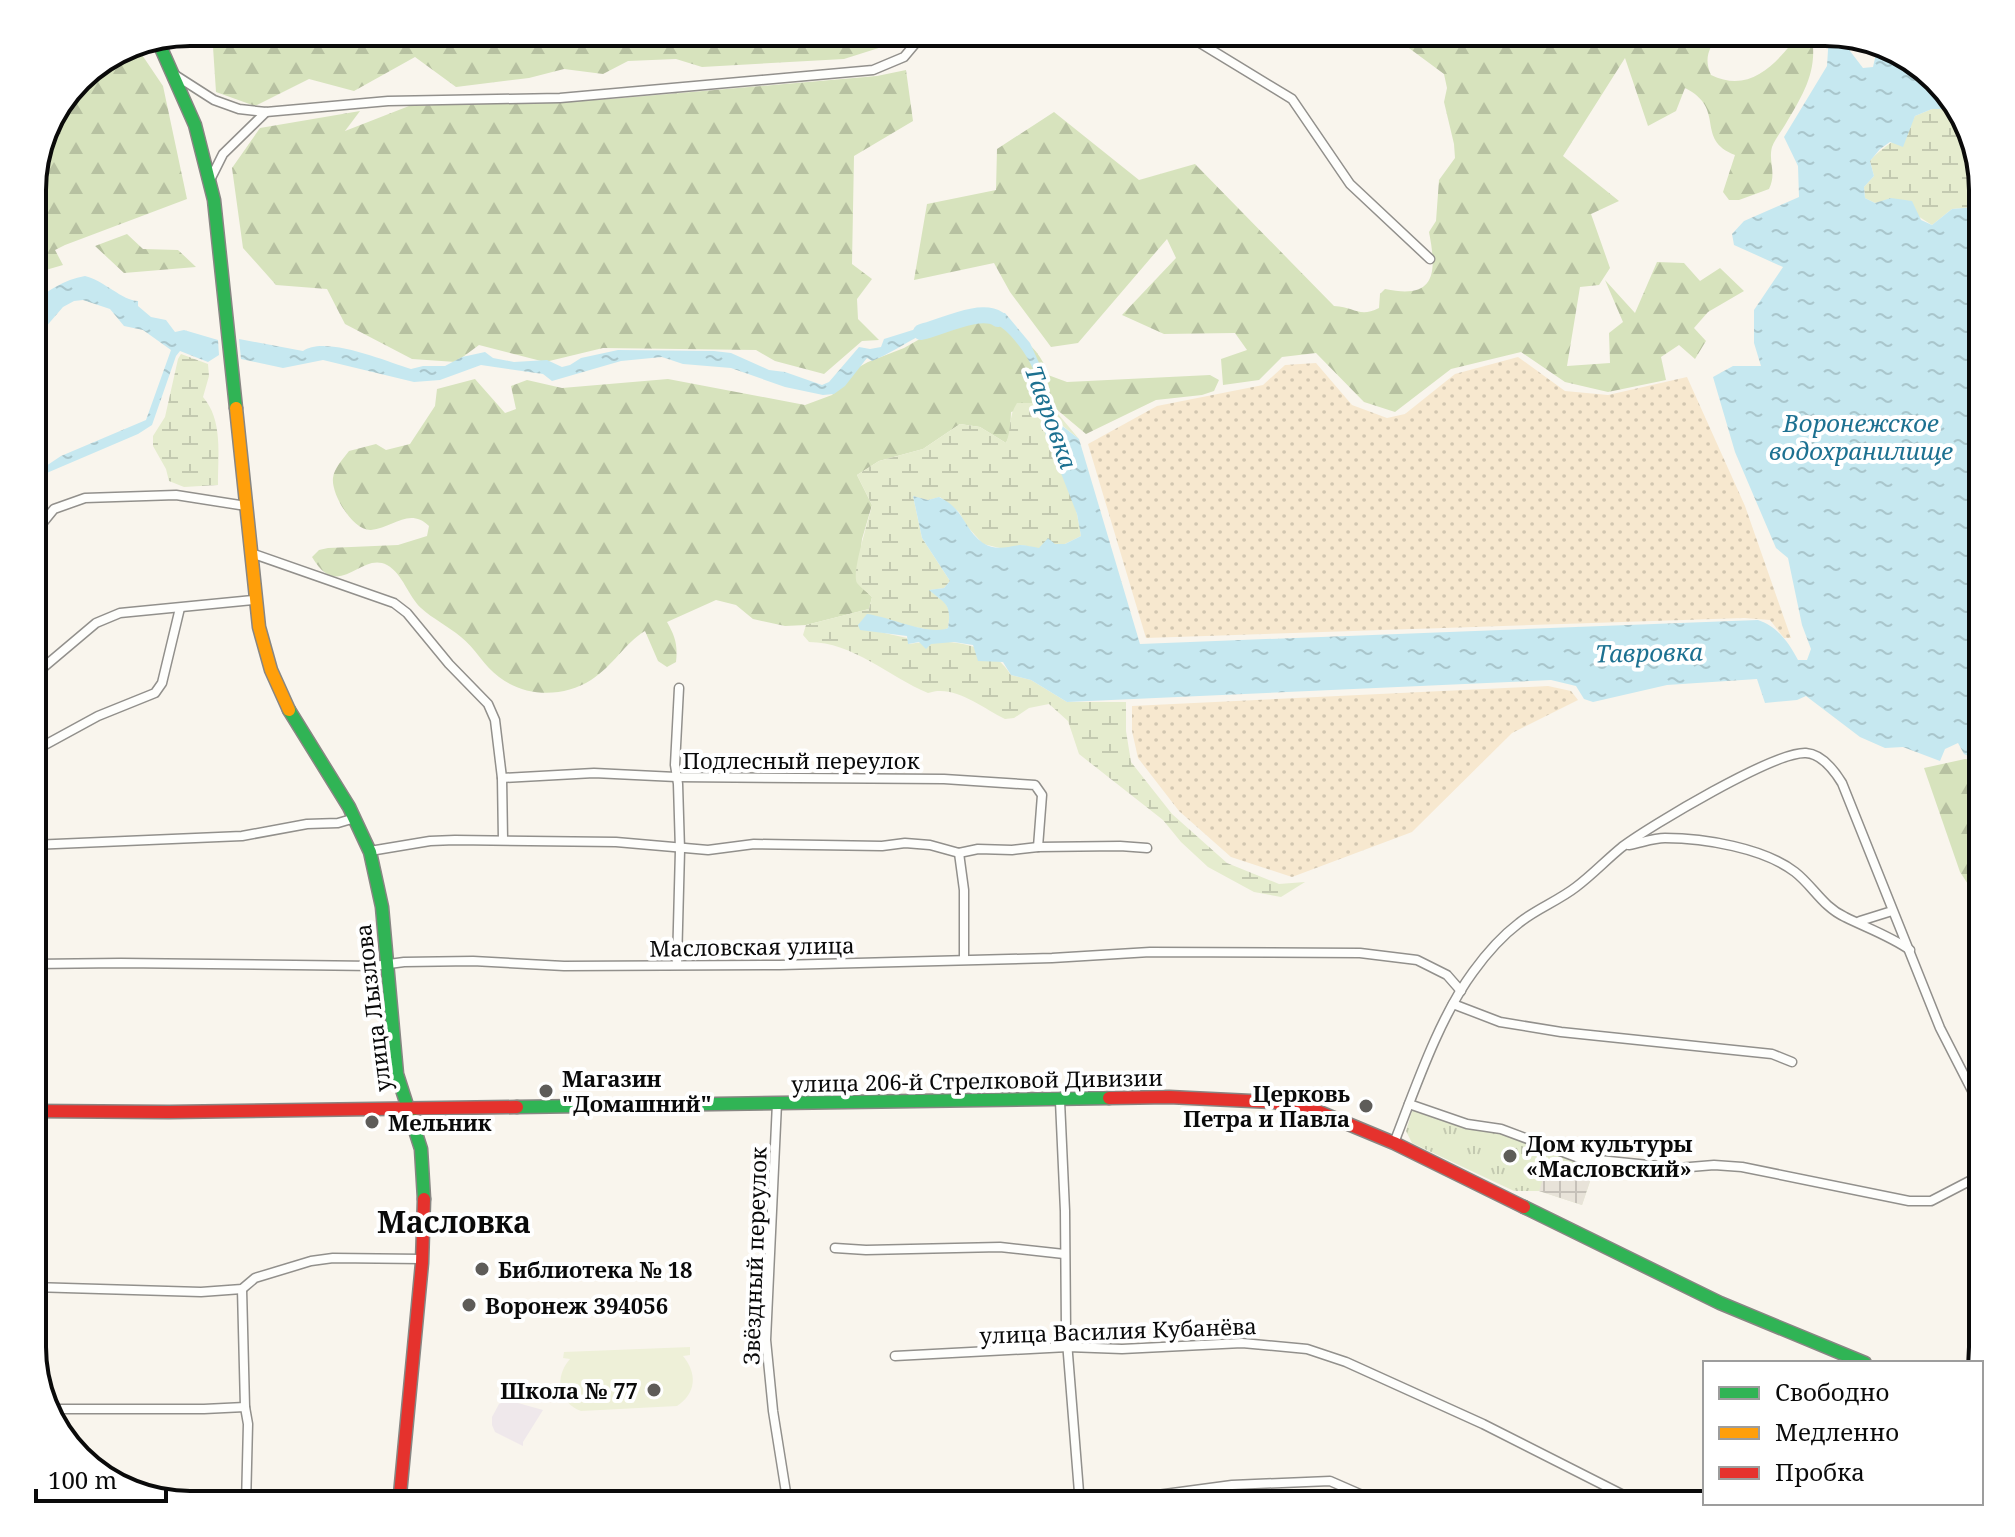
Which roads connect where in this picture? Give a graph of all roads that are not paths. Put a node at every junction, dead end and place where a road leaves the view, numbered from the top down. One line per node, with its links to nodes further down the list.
1 (913, 46): 5 (street)
2 (1205, 46): 7 (street)
3 (162, 49): 4 (main road, улица Лызлова)
4 (175, 75): 5 (street); 6 (main road, улица Лызлова)
5 (266, 112): 6 (street)
6 (210, 180): 8 (main road, улица Лызлова)
7 (1430, 259)
8 (246, 506): 9 (street); 10 (main road, улица Лызлова)
9 (46, 519)
10 (251, 553): 11 (main road, улица Лызлова); 17 (street)
11 (253, 600): 12 (street); 18 (main road, улица Лызлова)
12 (180, 608): 13 (street); 15 (street)
13 (46, 665)
14 (679, 688): 16 (street)
15 (46, 744)
16 (676, 777): 17 (street, Подлесный переулок); 22 (street, Подлесный переулок); 24 (street)
17 (502, 778): 19 (street)
18 (355, 818): 20 (street); 25 (main road, улица Лызлова)
19 (503, 840): 24 (street); 25 (street)
20 (46, 844)
21 (1624, 846): 27 (street); 28 (street); 34 (street)
22 (1038, 847): 23 (street); 26 (street)
23 (1147, 848)
24 (680, 850): 26 (street); 33 (street)
25 (370, 851): 32 (main road, улица Лызлова)
26 (959, 853): 30 (street)
27 (1892, 911): 28 (street); 29 (street)
28 (1860, 922): 29 (street)
29 (1911, 950): 37 (street)
30 (964, 959): 33 (street, Масловская улица); 34 (street, Масловская улица)
31 (46, 964): 32 (street, Масловская улица)
32 (389, 964): 33 (street, Масловская улица); 41 (main road, улица Лызлова)
33 (677, 964)
34 (1461, 991): 35 (street)
35 (1453, 1004): 36 (street); 40 (street)
36 (1792, 1062)
37 (1969, 1085)
38 (1060, 1101): 39 (main road, улица 206-й Стрелковой Дивизии); 43 (main road, улица 206-й Стрелковой Дивизии); 46 (street)
39 (777, 1103): 41 (main road, улица 206-й Стрелковой Дивизии); 57 (street, Звёздный переулок)
40 (1409, 1104): 43 (street); 44 (street)
41 (405, 1107): 42 (main road, улица 206-й Стрелковой Дивизии); 47 (main road, улица Лызлова)
42 (46, 1111)
43 (1394, 1143): 52 (main road, улица 206-й Стрелковой Дивизии)
44 (1969, 1181)
45 (835, 1248): 46 (street)
46 (1064, 1254): 50 (street)
47 (422, 1259): 49 (street); 56 (main road, улица Лызлова)
48 (46, 1287): 49 (street)
49 (242, 1289): 53 (street)
50 (1068, 1347): 51 (street, улица Василия Кубанёва); 58 (street); 61 (street, улица Василия Кубанёва)
51 (895, 1356)
52 (1860, 1361)
53 (245, 1407): 54 (street); 55 (street)
54 (60, 1409)
55 (246, 1491)
56 (400, 1491)
57 (786, 1491)
58 (1081, 1491)
59 (1187, 1491): 60 (street)
60 (1353, 1491)
61 (1615, 1491)

